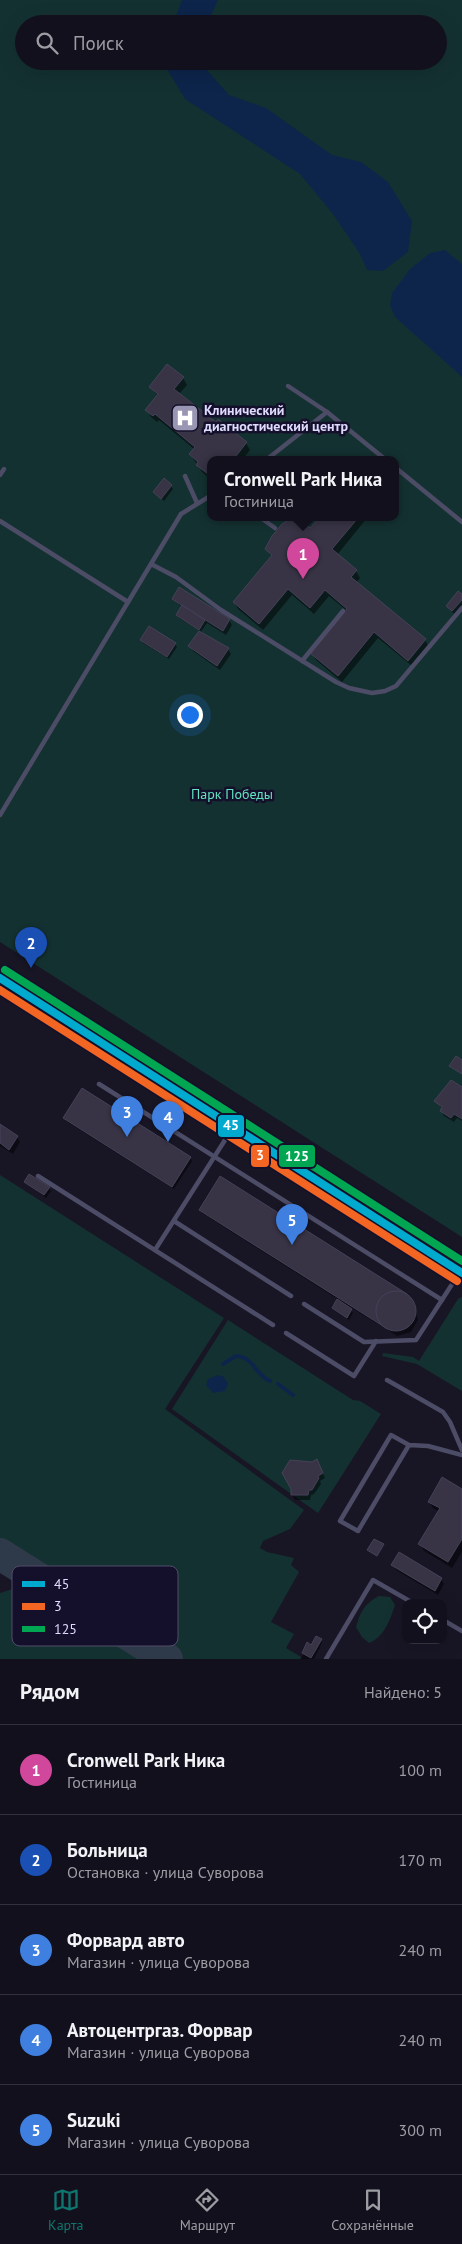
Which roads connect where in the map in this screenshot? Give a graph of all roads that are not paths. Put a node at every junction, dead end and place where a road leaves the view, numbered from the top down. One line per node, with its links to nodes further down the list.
1 (288, 386): 2 (lane)
2 (327, 412): 3 (lane); 4 (lane)
3 (271, 456)
4 (381, 456)
5 (4, 469): 7 (lane)
6 (399, 470): 13 (lane)
7 (0, 475)
8 (185, 476): 10 (lane)
9 (207, 498): 10 (lane)
10 (197, 503): 15 (lane)
11 (0, 521): 16 (lane)
12 (265, 521): 14 (lane)
13 (462, 522)
14 (275, 528)
15 (151, 564): 16 (lane); 19 (lane)
16 (128, 602): 20 (lane)
17 (462, 608): 19 (lane)
18 (343, 611): 19 (lane)
19 (302, 661)
20 (0, 815)
21 (0, 978): 23 (main road)
22 (99, 1084): 24 (lane)
23 (233, 1128): 24 (lane); 28 (main road)
24 (215, 1157): 26 (lane); 30 (lane)
25 (38, 1176): 27 (lane)
26 (174, 1222): 27 (lane); 29 (lane)
27 (155, 1250): 32 (lane)
28 (461, 1272): 30 (lane)
29 (291, 1296)
30 (442, 1300): 34 (lane)
31 (304, 1304): 34 (lane)
32 (273, 1325)
33 (286, 1333): 34 (lane)
34 (376, 1341)
35 (387, 1380): 37 (lane)
36 (409, 1445): 36 (lane); 38 (lane)
37 (462, 1450)
38 (462, 1455)
39 (406, 1599): 42 (lane)
40 (447, 1622): 41 (lane)
41 (462, 1631)
42 (326, 1659)

